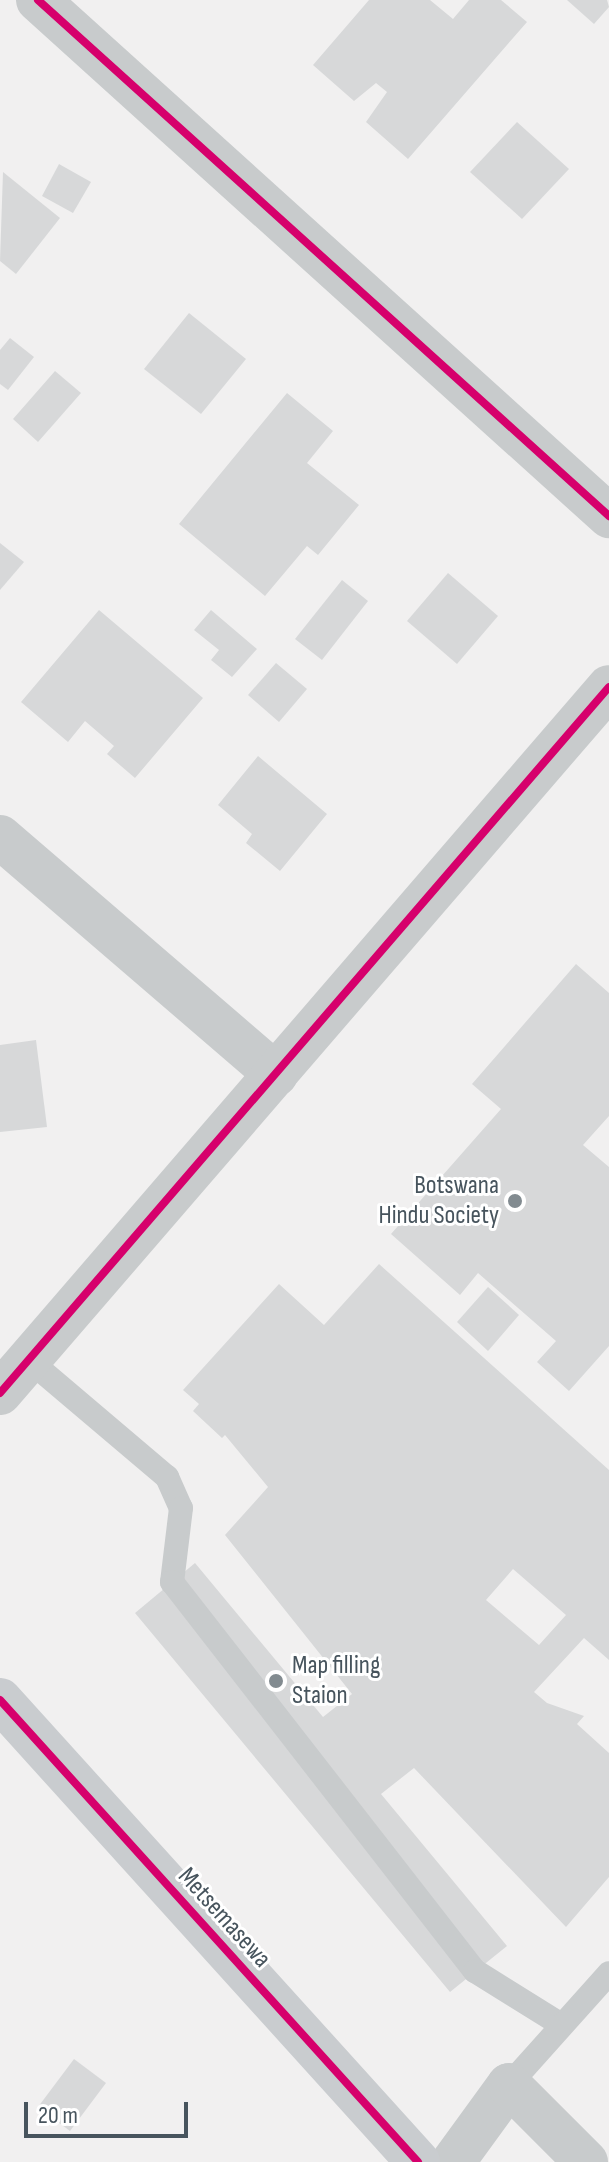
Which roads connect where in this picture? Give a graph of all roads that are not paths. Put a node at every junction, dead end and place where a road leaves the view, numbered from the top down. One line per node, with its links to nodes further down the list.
1 (38, 0): 2 (street)
2 (609, 516)
3 (609, 687): 5 (street)
4 (0, 837): 5 (street)
5 (276, 1074): 6 (street)
6 (30, 1361): 7 (street); 10 (lane)
7 (0, 1393)
8 (0, 1700): 12 (street, Metsemasewa)
9 (609, 1973): 10 (lane)
10 (560, 2024): 11 (lane)
11 (509, 2085): 13 (street); 14 (street)
12 (418, 2162)
13 (453, 2162)
14 (586, 2162)

